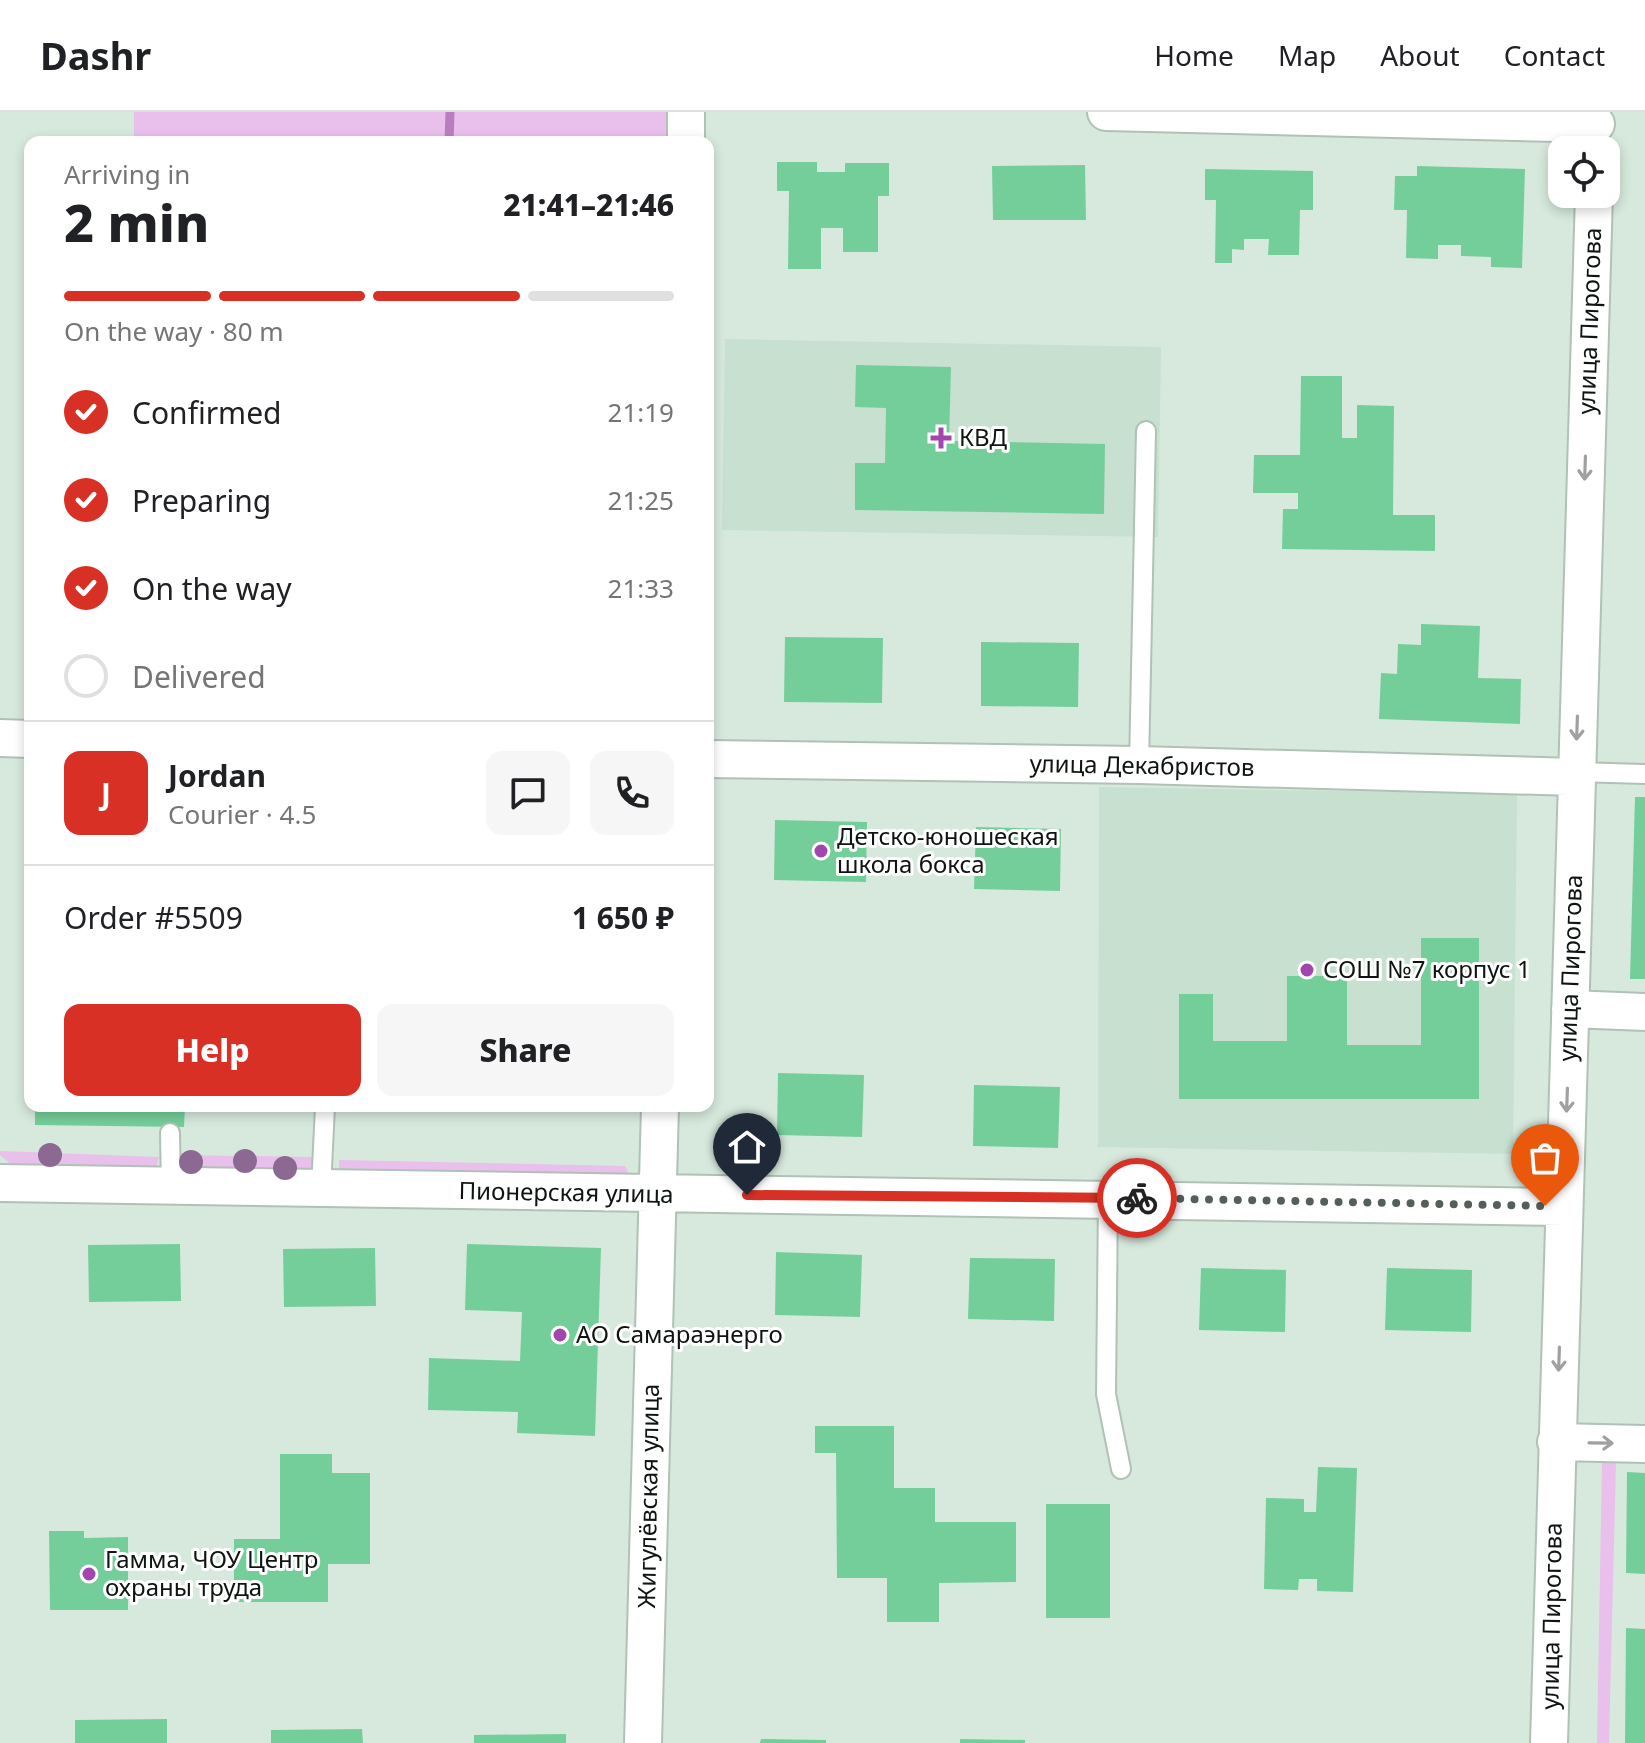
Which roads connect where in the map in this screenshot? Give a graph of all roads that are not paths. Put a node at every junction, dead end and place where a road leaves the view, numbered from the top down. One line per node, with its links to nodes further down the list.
1 (686, 112): 5 (street)
2 (1106, 112): 3 (street)
3 (1161, 113): 4 (street)
4 (1595, 129)
5 (686, 136)
6 (1594, 208): 12 (street, улица Пирогова, one-way to 12)
7 (1146, 431): 11 (lane)
8 (0, 738): 9 (street)
9 (24, 739)
10 (714, 759): 11 (street, улица Декабристов)
11 (1139, 765): 12 (street, улица Декабристов)
12 (1576, 774): 13 (lane); 14 (street, улица Пирогова)
13 (1645, 774)
14 (1570, 1009): 15 (street); 24 (street, улица Пирогова, one-way to 24)
15 (1645, 1012)
16 (325, 1112): 21 (lane)
17 (660, 1112): 22 (street, Жигулёвская улица)
18 (170, 1133): 20 (lane)
19 (0, 1183): 20 (street, Пионерская улица)
20 (171, 1187): 21 (street, Пионерская улица)
21 (321, 1189): 22 (street, Пионерская улица)
22 (657, 1195): 23 (street, Пионерская улица); 28 (street, Жигулёвская улица)
23 (1108, 1198): 24 (street, Пионерская улица); 27 (lane)
24 (1564, 1207): 25 (street, улица Пирогова, one-way to 25)
25 (1556, 1442): 26 (street, one-way to 26); 29 (street, улица Пирогова)
26 (1645, 1444)
27 (1121, 1469)
28 (643, 1743)
29 (1549, 1743)

